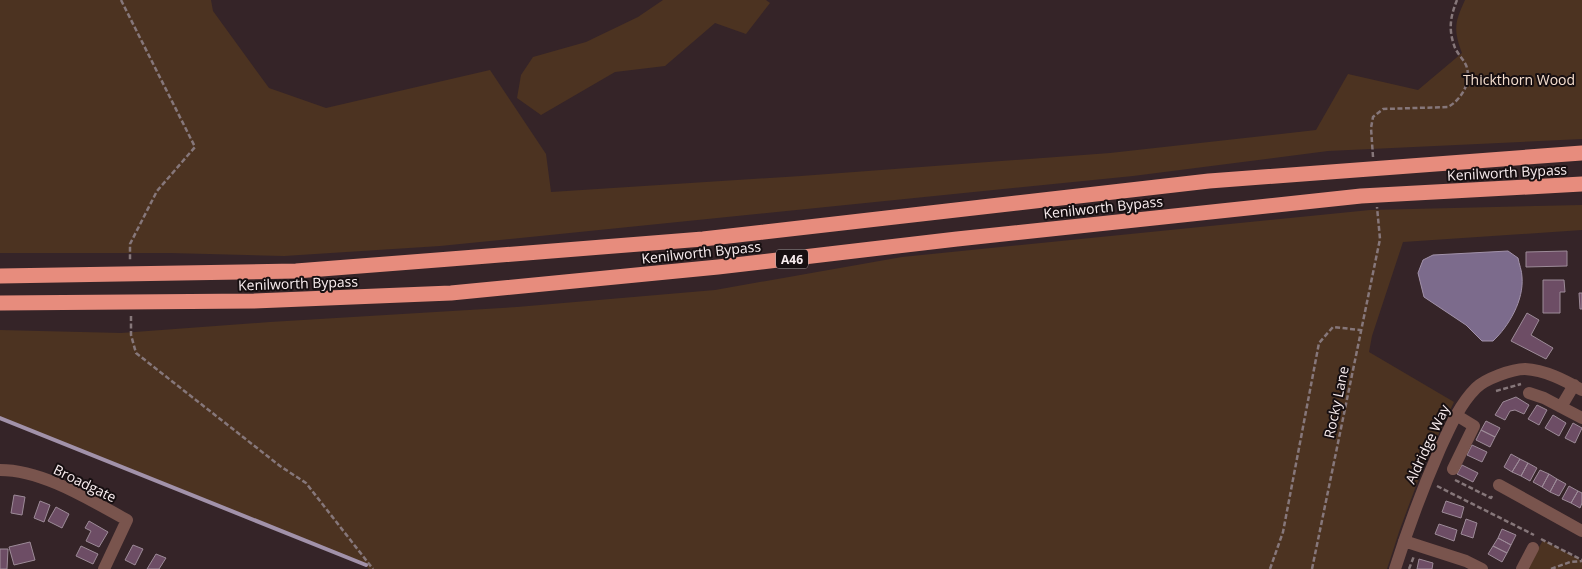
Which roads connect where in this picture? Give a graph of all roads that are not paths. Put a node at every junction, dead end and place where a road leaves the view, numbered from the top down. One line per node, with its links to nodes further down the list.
1 (1582, 153): 3 (highway, Kenilworth Bypass / A46)
2 (1582, 184): 4 (highway, Kenilworth Bypass / A46)
3 (0, 276)
4 (0, 303)
5 (1578, 388): 7 (street); 8 (street, Aldridge Way)
6 (1529, 393): 7 (street)
7 (1561, 407): 9 (street)
8 (1456, 415): 11 (street); 14 (street, Aldridge Way)
9 (1582, 418)
10 (0, 470): 16 (street, Broadgate)
11 (1452, 473)
12 (1499, 485): 13 (street)
13 (1582, 531)
14 (1404, 541): 17 (street, Aldridge Way); 18 (street)
15 (1532, 548): 19 (street)
16 (104, 569)
17 (1395, 569)
18 (1482, 569)
19 (1522, 569)

